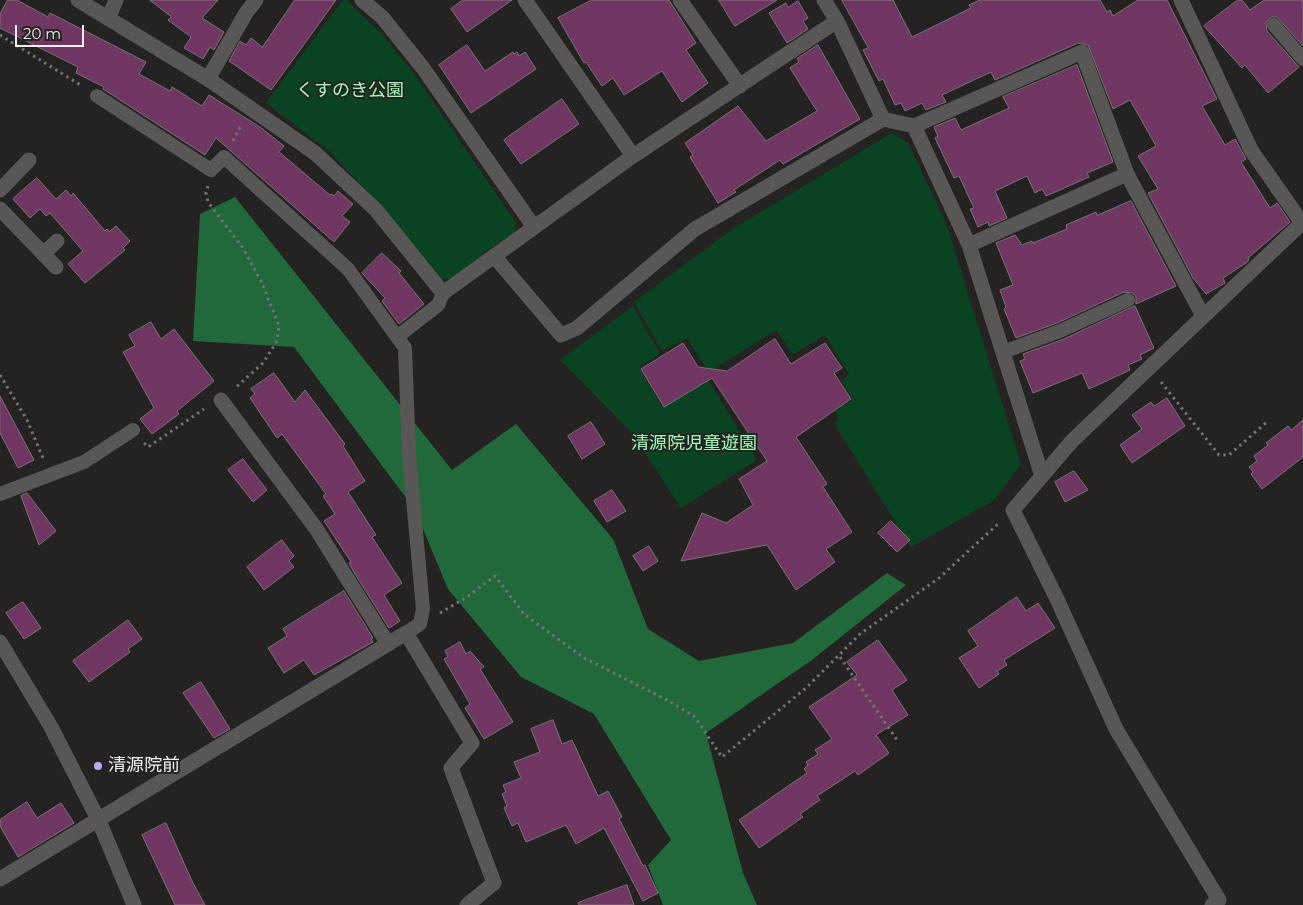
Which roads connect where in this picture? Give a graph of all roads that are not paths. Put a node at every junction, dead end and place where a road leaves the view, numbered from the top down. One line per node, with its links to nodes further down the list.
1 (78, 0): 9 (street)
2 (116, 0): 9 (street)
3 (256, 0): 13 (street)
4 (362, 0): 24 (street)
5 (525, 0): 18 (street)
6 (680, 0): 14 (street)
7 (824, 0): 10 (street)
8 (1181, 0): 23 (street)
9 (108, 17): 13 (street)
10 (837, 21): 14 (street); 16 (street)
11 (1274, 25): 12 (lane)
12 (1303, 59)
13 (208, 79): 30 (street)
14 (740, 86): 18 (street)
15 (98, 96): 33 (lane)
16 (883, 119): 17 (street); 28 (street)
17 (914, 126): 20 (street); 26 (street)
18 (633, 156): 24 (street)
19 (29, 160): 21 (street)
20 (1127, 174): 26 (street); 32 (street)
21 (0, 190)
22 (0, 209): 27 (street)
23 (1302, 222): 32 (street)
24 (534, 227): 28 (street)
25 (57, 241): 27 (street)
26 (969, 245): 34 (street)
27 (44, 254): 29 (street)
28 (494, 256): 30 (street)
29 (56, 266)
30 (442, 293): 33 (lane)
31 (1128, 300): 34 (lane)
32 (1203, 316): 37 (street)
33 (397, 337): 39 (lane)
34 (1003, 352): 37 (street)
35 (221, 400): 41 (street)
36 (133, 430): 38 (lane)
37 (1042, 476): 46 (street)
38 (0, 494)
39 (406, 633): 41 (street); 45 (street)
40 (0, 642): 42 (street)
41 (388, 644): 42 (street)
42 (99, 820): 43 (street); 44 (street)
43 (0, 879)
44 (134, 905)
45 (467, 905)
46 (1212, 905)

